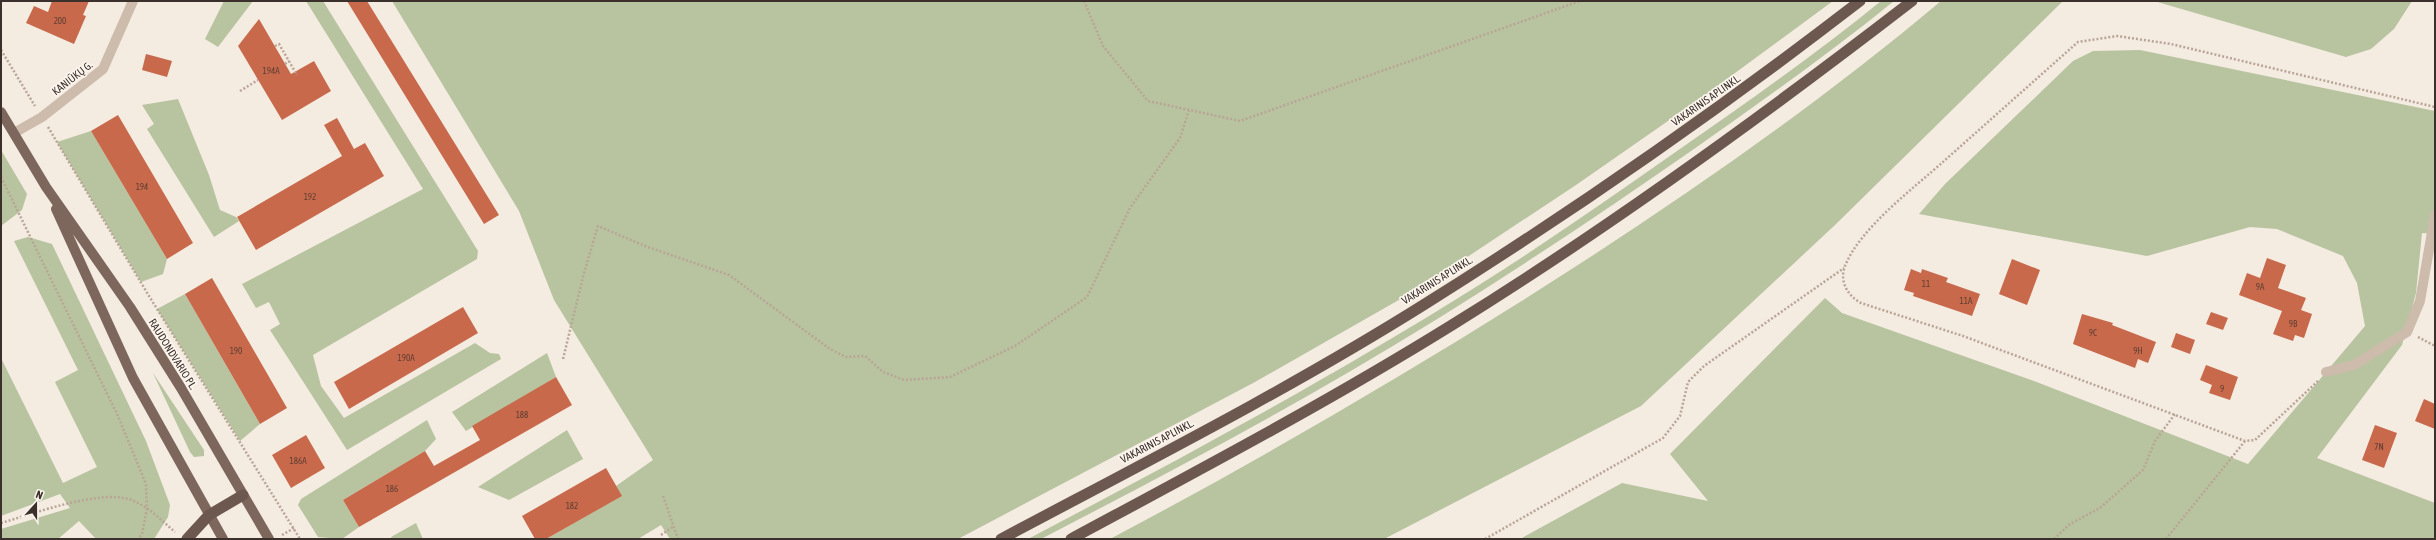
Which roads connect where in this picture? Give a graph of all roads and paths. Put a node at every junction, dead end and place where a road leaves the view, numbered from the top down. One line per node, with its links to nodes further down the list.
1 (133, 1): 16 (street, KANIŪKŲ G.)
2 (1084, 1): 14 (path)
3 (1580, 1): 14 (path)
4 (1860, 1): 43 (highway, VAKARINIS APLINKL.)
5 (1912, 1): 44 (highway)
6 (275, 46): 8 (path)
7 (1, 50): 16 (path)
8 (289, 61): 9 (path); 10 (path)
9 (285, 64)
10 (297, 74)
11 (258, 80): 12 (path)
12 (240, 91)
13 (2435, 108): 21 (path)
14 (1189, 110): 24 (path)
15 (1, 112): 17 (main road, RAUDONDVARIO PL.)
16 (42, 117): 17 (street, KANIŪKŲ G.); 34 (path)
17 (14, 134): 19 (main road, RAUDONDVARIO PL.)
18 (1, 177): 30 (path)
19 (46, 188): 28 (main road, RAUDONDVARIO PL.); 31 (main road, RAUDONDVARIO PL.)
20 (2435, 215): 22 (street)
21 (1844, 268): 26 (path); 45 (path)
22 (2407, 332): 23 (path); 25 (street)
23 (2435, 346)
24 (564, 359)
25 (2326, 372): 27 (path)
26 (2175, 414): 27 (path); 46 (path)
27 (2245, 441): 47 (path)
28 (243, 495): 31 (highway); 39 (main road, RAUDONDVARIO PL.)
29 (663, 496): 33 (path)
30 (147, 508): 32 (path); 36 (path); 37 (path)
31 (209, 515): 36 (highway); 38 (main road, RAUDONDVARIO PL.)
32 (1, 523)
33 (674, 526): 35 (path); 42 (path)
34 (294, 528): 40 (path); 41 (path)
35 (661, 535)
36 (182, 536)
37 (138, 539)
38 (223, 539)
39 (269, 539)
40 (275, 539)
41 (300, 539)
42 (678, 539)
43 (1001, 539)
44 (1071, 539)
45 (1485, 539)
46 (2054, 539)
47 (2166, 539)

